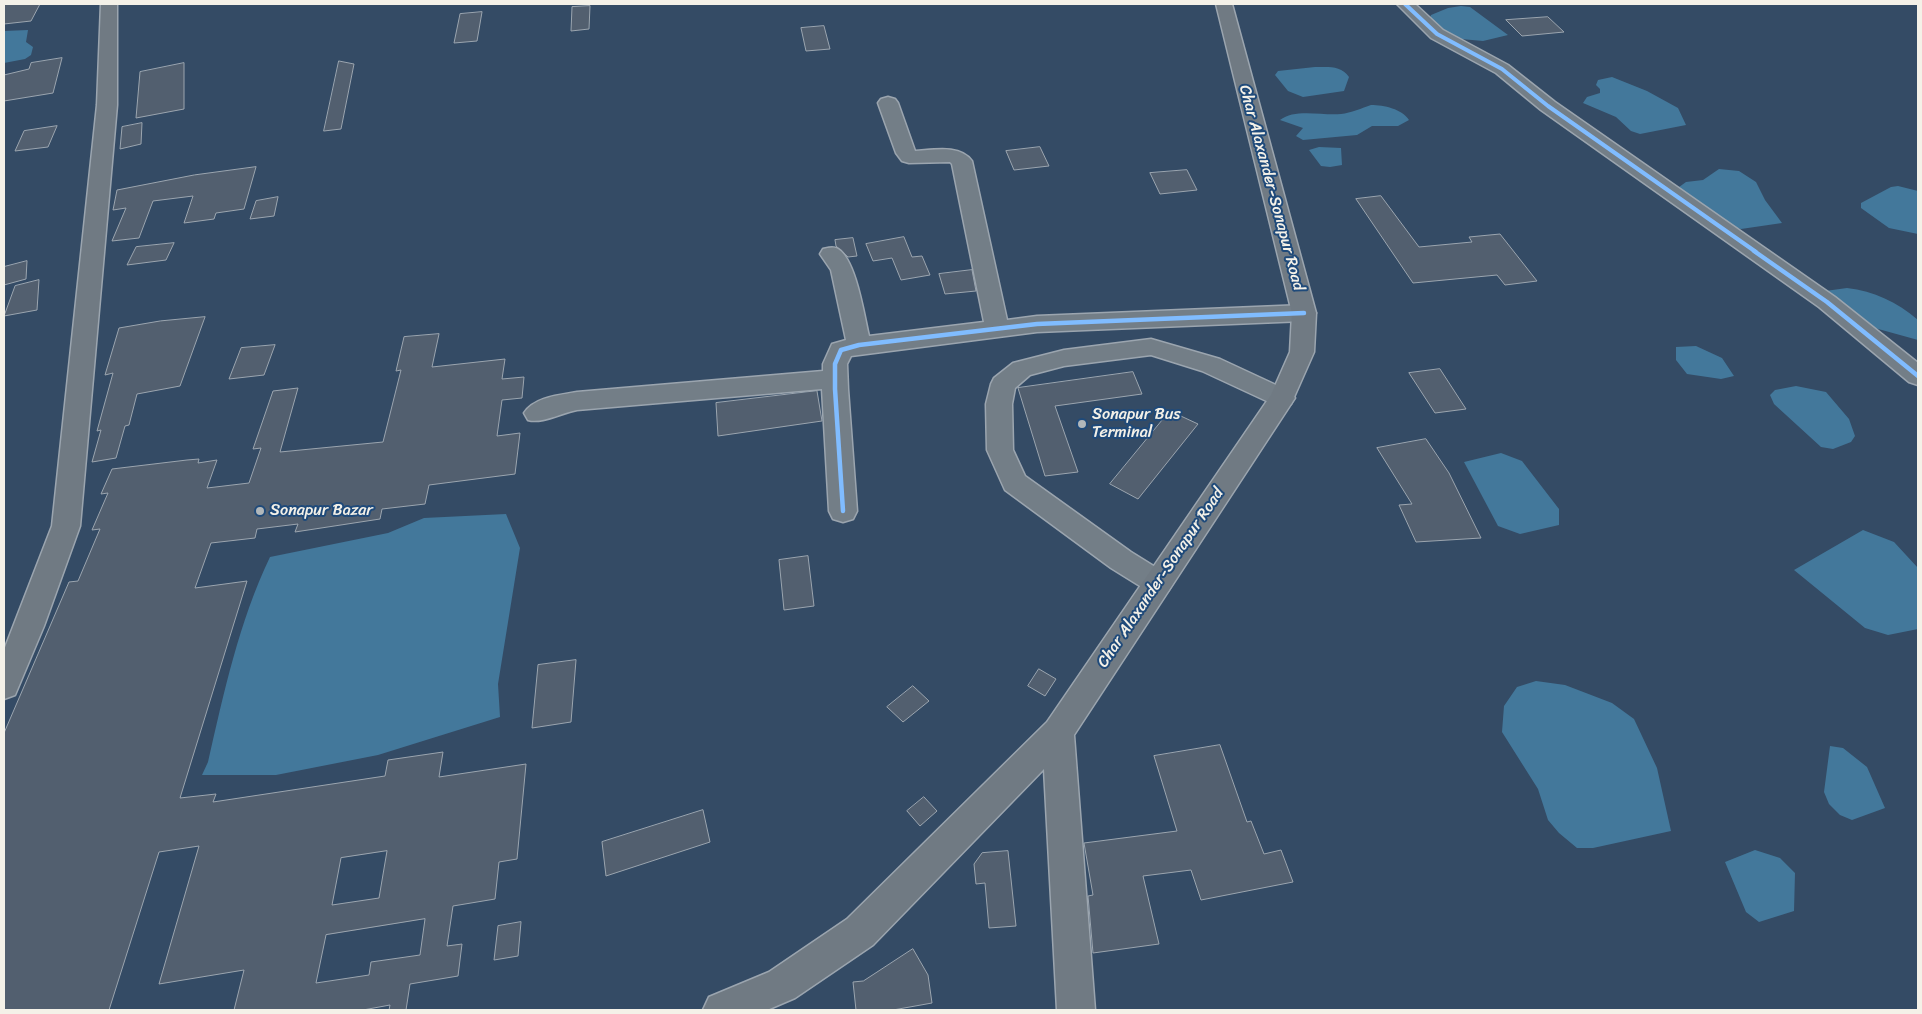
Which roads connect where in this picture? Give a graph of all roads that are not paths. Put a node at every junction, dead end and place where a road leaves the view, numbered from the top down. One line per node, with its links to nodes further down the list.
1 (109, 4): 15 (main road)
2 (1224, 4): 6 (main road, Char Alaxander-Sonapur Road)
3 (1405, 4): 9 (street)
4 (888, 103): 7 (street)
5 (831, 254): 8 (street)
6 (1304, 313): 7 (street); 11 (main road, Char Alaxander-Sonapur Road)
7 (997, 329): 8 (street)
8 (859, 345): 10 (street)
9 (1918, 376)
10 (835, 379): 12 (street); 13 (street)
11 (1282, 398): 14 (main road, Char Alaxander-Sonapur Road); 14 (street)
12 (537, 412)
13 (843, 511)
14 (1158, 583): 16 (main road, Char Alaxander-Sonapur Road)
15 (4, 685)
16 (1058, 732): 17 (main road, Char Alaxander-Sonapur Road); 18 (main road)
17 (722, 1010)
18 (1076, 1010)

